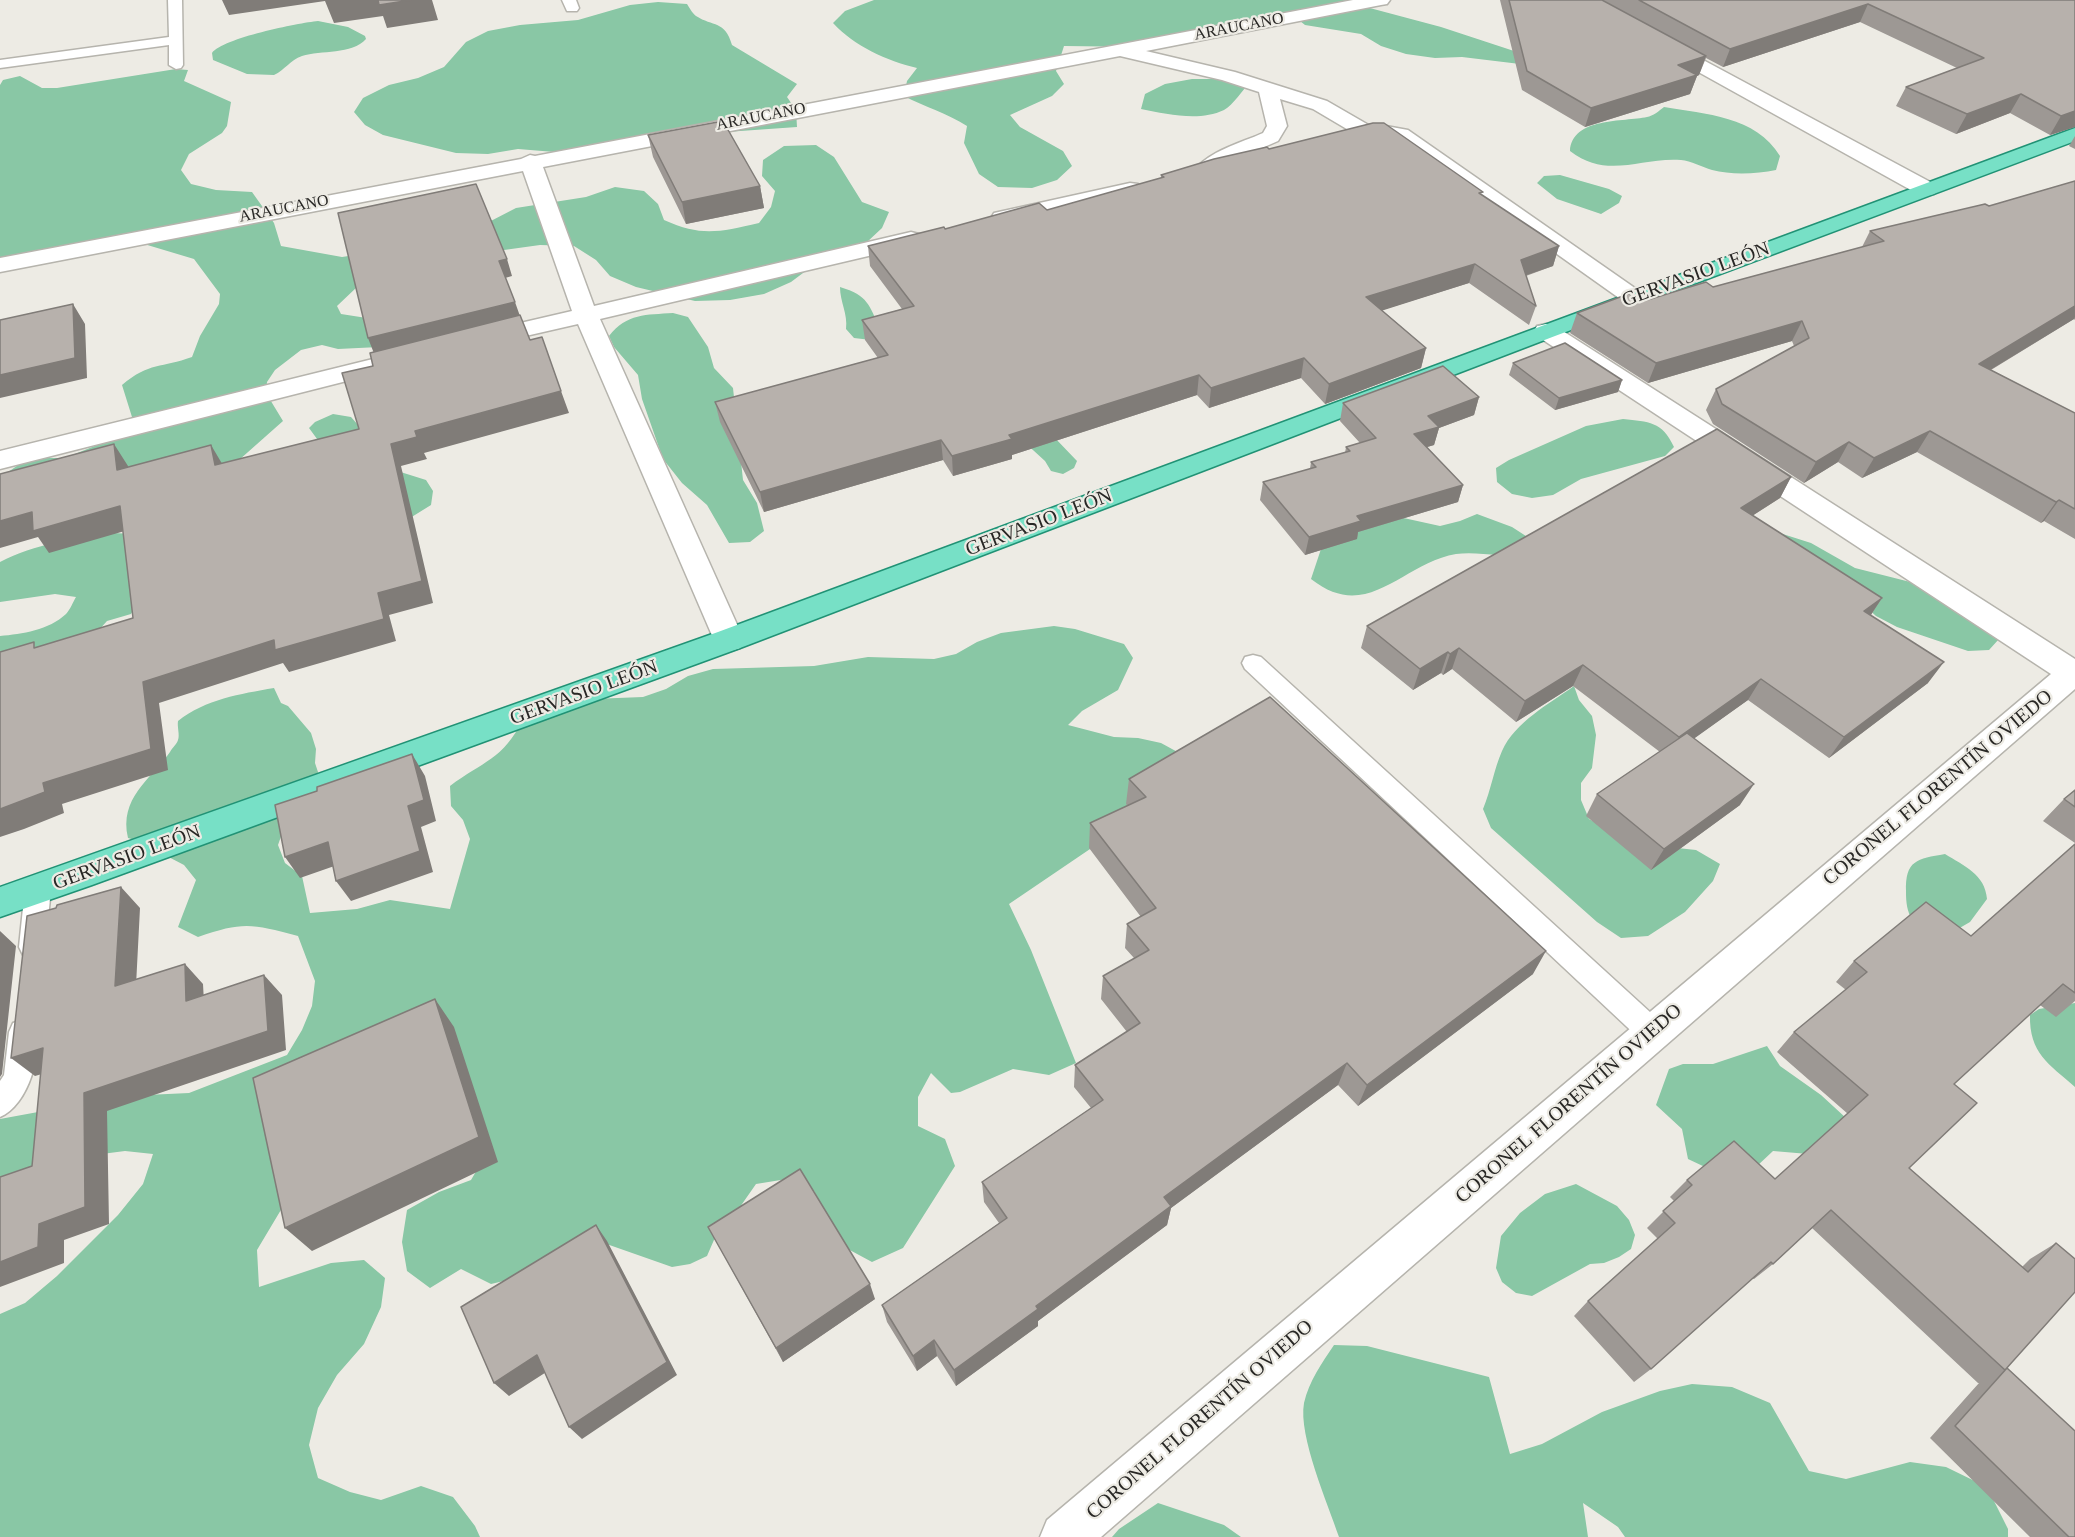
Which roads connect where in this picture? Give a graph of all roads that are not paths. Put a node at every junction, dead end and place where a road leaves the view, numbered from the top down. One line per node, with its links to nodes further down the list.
1 (175, 0): 4 (lane)
2 (1381, 0): 5 (street, ARAUCANO)
3 (1645, 34): 17 (street)
4 (174, 40): 6 (lane); 7 (lane)
5 (1117, 50): 8 (street); 13 (street, ARAUCANO)
6 (0, 64)
7 (176, 65)
8 (1268, 89): 9 (street); 14 (street)
9 (1369, 134): 11 (street); 21 (street)
10 (2075, 134): 17 (main road, GERVASIO LEÓN)
11 (1336, 142)
12 (1281, 155): 14 (street)
13 (530, 161): 20 (street, ARAUCANO); 22 (street)
14 (1204, 172): 15 (street)
15 (1181, 178)
16 (1157, 183): 18 (street)
17 (1926, 189): 21 (main road, GERVASIO LEÓN)
18 (982, 223)
19 (935, 234): 22 (street)
20 (0, 265)
21 (1634, 298): 23 (main road, GERVASIO LEÓN)
22 (585, 314): 24 (street); 27 (street)
23 (1546, 331): 27 (main road, GERVASIO LEÓN); 29 (street)
24 (459, 345)
25 (401, 360): 26 (street)
26 (0, 460)
27 (729, 640): 30 (main road, GERVASIO LEÓN)
28 (1253, 663): 34 (lane)
29 (2074, 672): 34 (street, CORONEL FLORENTÍN OVIEDO)
30 (38, 889): 31 (main road, GERVASIO LEÓN); 32 (lane)
31 (0, 902)
32 (29, 972)
33 (26, 1008): 35 (lane)
34 (1652, 1032): 36 (street, CORONEL FLORENTÍN OVIEDO)
35 (0, 1104)
36 (1064, 1537)

